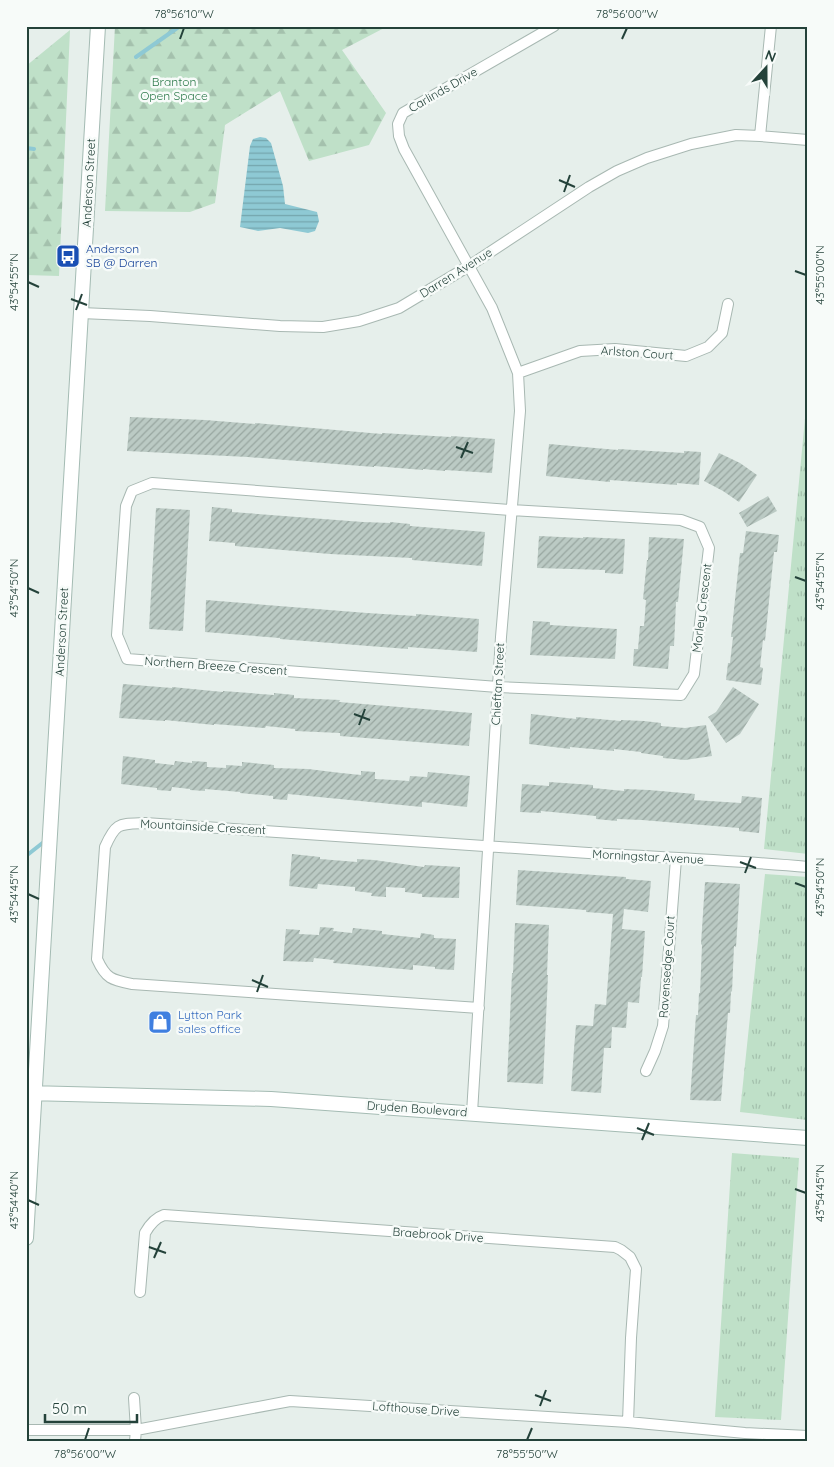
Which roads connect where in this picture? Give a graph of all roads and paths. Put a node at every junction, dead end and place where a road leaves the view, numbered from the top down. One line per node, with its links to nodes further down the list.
1 (98, 26): 8 (street, Anderson Street)
2 (554, 26): 6 (street, Carlinds Drive)
3 (771, 26): 4 (street)
4 (760, 136): 5 (street, Darren Avenue); 6 (street, Darren Avenue)
5 (808, 140)
6 (469, 266): 8 (street, Darren Avenue); 9 (street, Chieftan Street)
7 (728, 304): 9 (street, Arlston Court)
8 (81, 313): 17 (street, Anderson Street)
9 (518, 374): 10 (street, Chieftan Street)
10 (511, 510): 11 (street, Chieftan Street); 11 (street, Morley Crescent); 11 (street, Northern Breeze Crescent)
11 (498, 687): 12 (street, Chieftan Street)
12 (488, 847): 13 (street, Morningstar Avenue); 15 (street, Chieftan Street); 15 (street, Mountainside Crescent)
13 (676, 859): 14 (street, Morningstar Avenue); 16 (street, Ravensedge Court)
14 (808, 867)
15 (478, 1008): 18 (street, Chieftan Street)
16 (646, 1071)
17 (31, 1093): 18 (street, Dryden Boulevard); 20 (street, Anderson Street)
18 (472, 1113): 19 (street, Dryden Boulevard)
19 (808, 1138)
20 (26, 1238)
21 (140, 1292): 23 (street, Braebrook Drive)
22 (134, 1398): 25 (street)
23 (628, 1422): 25 (street, Lofthouse Drive); 26 (street, Lofthouse Drive)
24 (26, 1430): 25 (street, Lofthouse Drive)
25 (135, 1435)
26 (808, 1436)

